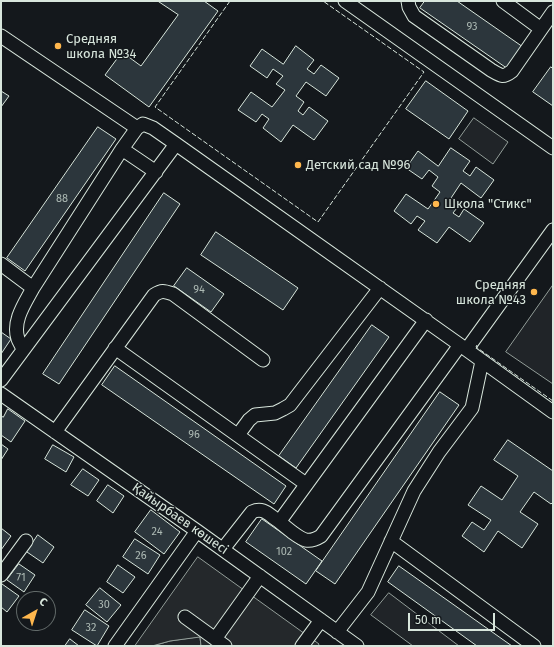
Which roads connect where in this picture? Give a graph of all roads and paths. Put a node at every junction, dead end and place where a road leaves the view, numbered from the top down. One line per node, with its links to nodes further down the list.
1 (345, 1): 10 (street)
2 (408, 1): 5 (street)
3 (503, 1): 5 (street)
4 (553, 12): 5 (street)
5 (541, 29)
6 (1, 36): 7 (street)
7 (137, 128): 8 (street); 9 (street)
8 (176, 144): 11 (street); 15 (street)
9 (122, 148): 11 (street); 14 (street)
10 (553, 148)
11 (156, 172): 19 (street)
12 (553, 230): 17 (street)
13 (1, 264): 14 (street)
14 (33, 288): 19 (street)
15 (380, 288): 16 (street); 26 (street)
16 (426, 320): 17 (street); 27 (street)
17 (464, 347): 21 (street); 28 (street)
18 (115, 348): 20 (street); 25 (street); 26 (street)
19 (23, 350): 22 (street)
20 (263, 360)
21 (482, 360): 24 (street); 31 (street)
22 (1, 380)
23 (1, 394): 25 (street, Қайырбаев көшесі)
24 (553, 412)
25 (55, 432): 29 (street, Қайырбаев көшесі)
26 (238, 435): 27 (street)
27 (306, 484): 28 (street)
28 (277, 520): 32 (street)
29 (197, 531): 32 (street, Қайырбаев көшесі); 39 (street)
30 (26, 541): 33 (street)
31 (391, 541): 37 (street); 42 (street)
32 (223, 549): 34 (street, Қайырбаев көшесі)
33 (1, 575)
34 (260, 576): 36 (street, Қайырбаев көшесі); 38 (street)
35 (185, 617): 38 (street)
36 (321, 620): 37 (street, Қайырбаев көшесі); 40 (street)
37 (337, 632): 41 (street, Қайырбаев көшесі)
38 (220, 642)
39 (115, 646)
40 (302, 646)
41 (357, 646)
42 (534, 646)

